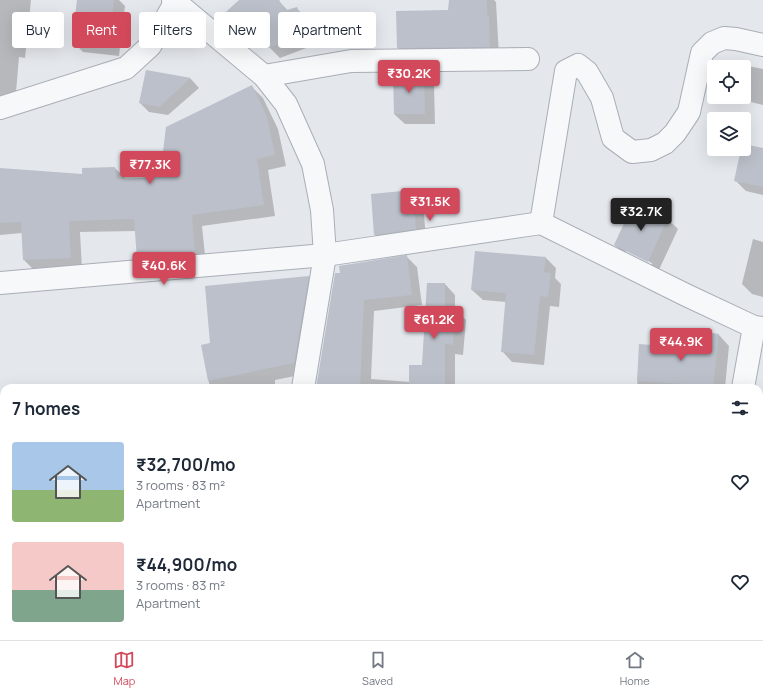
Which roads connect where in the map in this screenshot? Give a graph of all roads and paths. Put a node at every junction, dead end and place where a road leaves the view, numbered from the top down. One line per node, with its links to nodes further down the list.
1 (174, 1): 4 (street); 5 (street)
2 (763, 45): 6 (street)
3 (528, 59): 4 (street)
4 (264, 76): 7 (street)
5 (0, 108)
6 (541, 223): 7 (street); 9 (street)
7 (325, 255): 8 (street); 10 (street)
8 (0, 283)
9 (758, 328): 11 (street)
10 (304, 384)
11 (744, 384)

